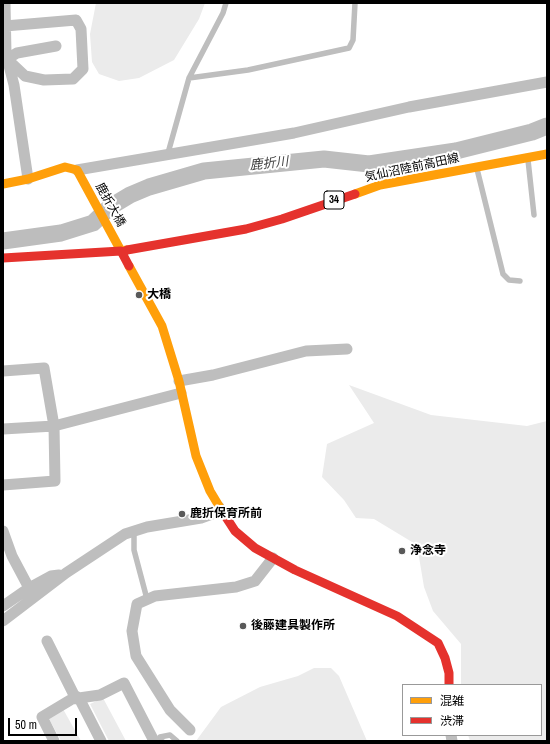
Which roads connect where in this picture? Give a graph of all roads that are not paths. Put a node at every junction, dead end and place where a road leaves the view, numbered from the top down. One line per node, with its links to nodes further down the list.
1 (5, 3): 4 (street)
2 (226, 3): 7 (lane)
3 (355, 3): 7 (lane)
4 (5, 26): 6 (street); 6 (street)
5 (56, 46): 6 (street)
6 (5, 63): 14 (street)
7 (189, 78): 9 (lane)
8 (547, 82): 9 (street)
9 (168, 153): 13 (street)
10 (547, 154): 11 (street, 気仙沼陸前高田線 / 34)
11 (528, 158): 12 (street, 気仙沼陸前高田線 / 34); 16 (lane)
12 (476, 166): 17 (street, 気仙沼陸前高田線 / 34); 19 (lane)
13 (77, 170): 14 (street); 17 (street, 鹿折大橋)
14 (28, 179): 15 (street)
15 (3, 184)
16 (534, 215)
17 (121, 251): 18 (street, 気仙沼陸前高田線); 22 (street, 鹿折大橋)
18 (3, 258)
19 (520, 281)
20 (347, 349): 22 (street)
21 (3, 371): 24 (street)
22 (179, 381): 23 (street, 鹿折大橋)
23 (181, 393): 24 (street); 27 (street, 鹿折大橋)
24 (54, 426): 25 (street); 26 (street)
25 (3, 429)
26 (3, 485)
27 (219, 508): 28 (street); 30 (street, 鹿折大橋)
28 (134, 530): 31 (street); 33 (lane)
29 (3, 531): 32 (street)
30 (273, 558): 33 (street); 37 (street, 鹿折大橋)
31 (66, 573): 32 (street); 35 (street)
32 (29, 588): 34 (street)
33 (147, 599): 39 (street)
34 (3, 606)
35 (3, 621)
36 (47, 641): 38 (street)
37 (449, 684)
38 (79, 698): 40 (street); 41 (street); 42 (street)
39 (190, 730)
40 (54, 741)
41 (101, 741)
42 (154, 741)
43 (162, 741): 44 (lane)
44 (177, 741)

